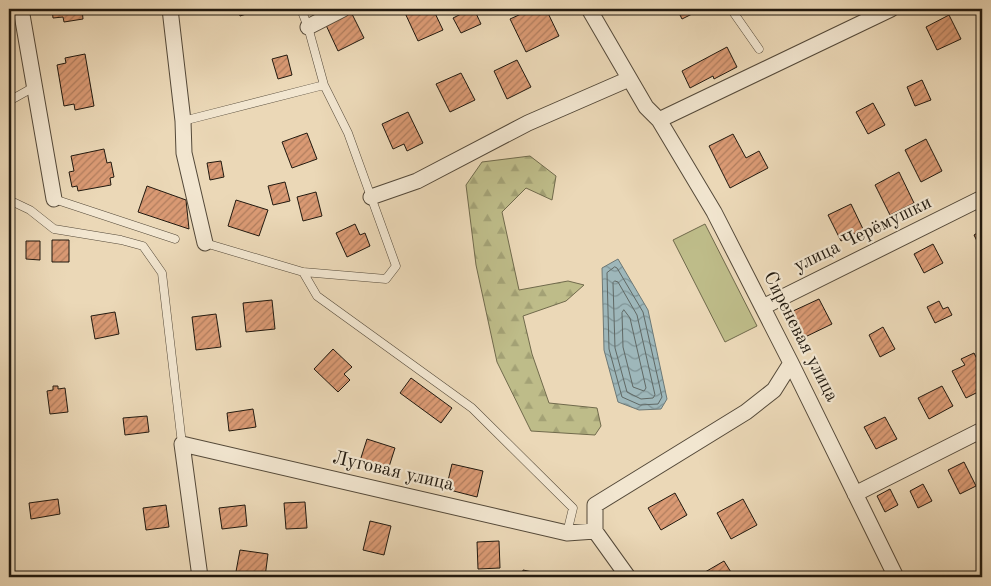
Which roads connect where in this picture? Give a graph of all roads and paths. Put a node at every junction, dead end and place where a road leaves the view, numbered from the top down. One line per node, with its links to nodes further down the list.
1 (21, 9): 12 (street)
2 (170, 9): 14 (street)
3 (301, 9): 8 (lane)
4 (343, 9): 8 (street)
5 (589, 9): 10 (street, Сиреневая улица)
6 (731, 9): 9 (lane)
7 (891, 9): 15 (street)
8 (308, 27): 11 (lane)
9 (759, 49)
10 (629, 79): 15 (street, Сиреневая улица); 16 (street)
11 (324, 85): 14 (lane); 16 (lane)
12 (34, 87): 13 (lane); 18 (street)
13 (9, 101)
14 (183, 120): 21 (street)
15 (659, 120): 23 (street, Сиреневая улица)
16 (371, 198): 22 (lane)
17 (982, 198): 23 (street, улица Черёмушки)
18 (54, 199): 20 (lane)
19 (9, 200): 26 (lane)
20 (175, 239)
21 (205, 243): 22 (lane)
22 (303, 272): 29 (lane)
23 (762, 307): 24 (street, Сиреневая улица)
24 (791, 363): 27 (street, Сиреневая улица); 28 (street)
25 (982, 430): 27 (street)
26 (182, 444): 29 (street, Луговая улица); 30 (street)
27 (855, 494): 32 (street, Сиреневая улица)
28 (595, 531): 29 (street, Луговая улица); 31 (street)
29 (567, 533)
30 (200, 577)
31 (628, 577)
32 (896, 577)

